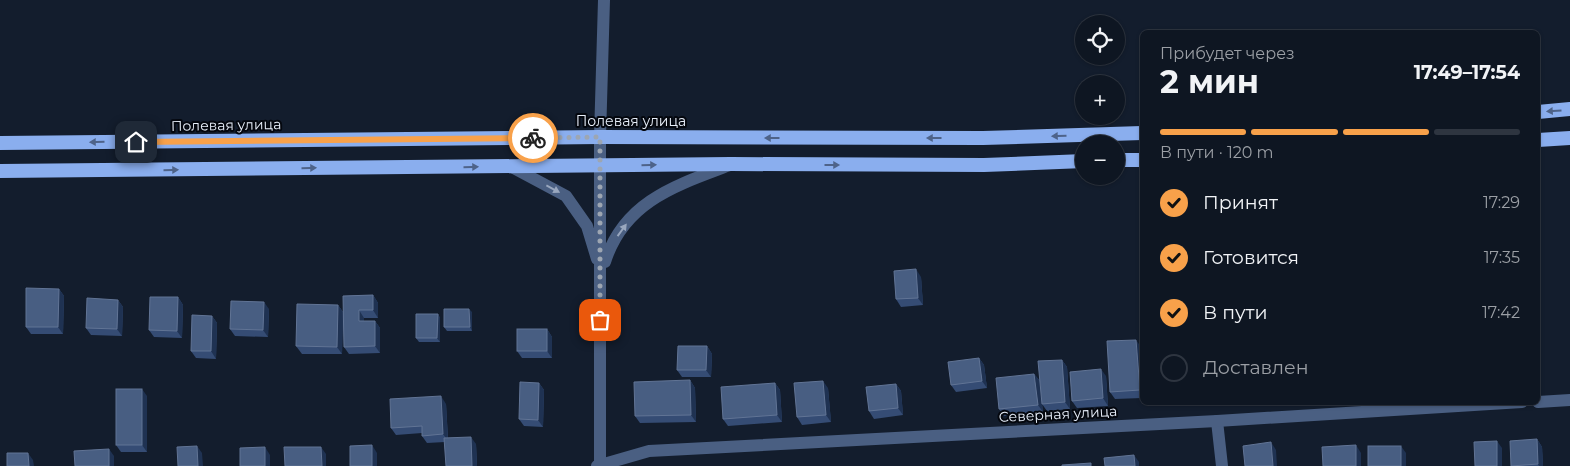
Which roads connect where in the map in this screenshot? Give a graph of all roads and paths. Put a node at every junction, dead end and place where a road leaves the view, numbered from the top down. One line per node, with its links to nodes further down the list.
1 (604, 0): 5 (street)
2 (1570, 110): 3 (highway, one-way to 3)
3 (1540, 112)
4 (1140, 133): 5 (highway, Полевая улица, one-way to 5)
5 (600, 137): 8 (highway, Полевая улица, one-way to 8); 14 (street)
6 (1570, 138): 7 (highway)
7 (1540, 140)
8 (0, 143)
9 (1125, 160): 10 (highway)
10 (1140, 160)
11 (1075, 161): 12 (highway, one-way to 11)
12 (731, 164): 14 (highway, one-way to 12); 16 (street, one-way to 12)
13 (510, 166): 14 (highway); 15 (highway, one-way to 13); 16 (street, one-way to 16)
14 (601, 166): 16 (street)
15 (0, 171)
16 (601, 274): 21 (street)
17 (1570, 400): 18 (street)
18 (1540, 402)
19 (1474, 405): 20 (street, Северная улица)
20 (1218, 421): 21 (street, Северная улица); 22 (street)
21 (599, 466)
22 (1222, 466)

